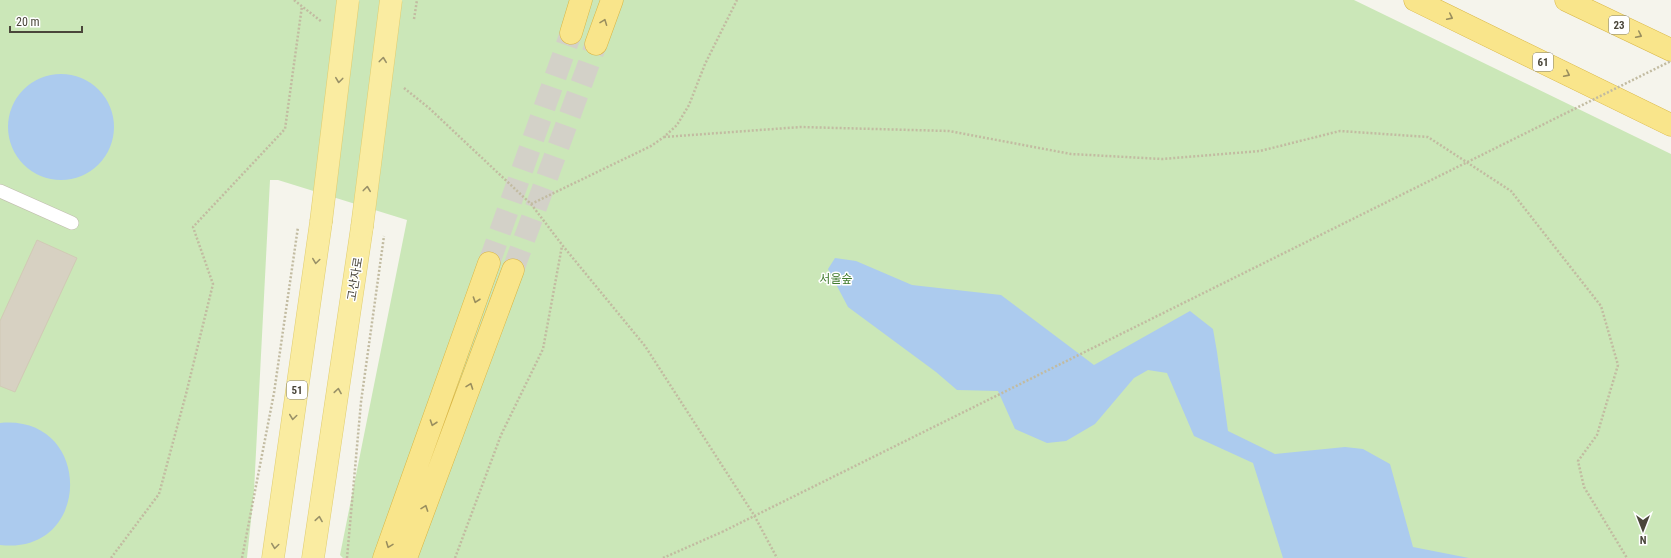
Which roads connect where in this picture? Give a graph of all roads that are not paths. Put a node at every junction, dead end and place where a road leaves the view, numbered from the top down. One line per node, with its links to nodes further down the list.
1 (348, 0): 15 (main road, 51, one-way to 15, bridge)
2 (391, 0): 16 (main road, 고산자로, one-way to 2, bridge)
3 (581, 0): 7 (highway)
4 (612, 0): 8 (highway, one-way to 4)
5 (1415, 0): 10 (highway, 61, one-way to 10)
6 (1566, 0): 9 (highway, 23, one-way to 9)
7 (570, 33)
8 (596, 44)
9 (1671, 50)
10 (1671, 125)
11 (0, 191): 12 (lane)
12 (72, 223)
13 (489, 263): 17 (highway, one-way to 17)
14 (513, 270): 18 (highway, one-way to 14)
15 (273, 558)
16 (313, 558)
17 (384, 558)
18 (406, 558)

